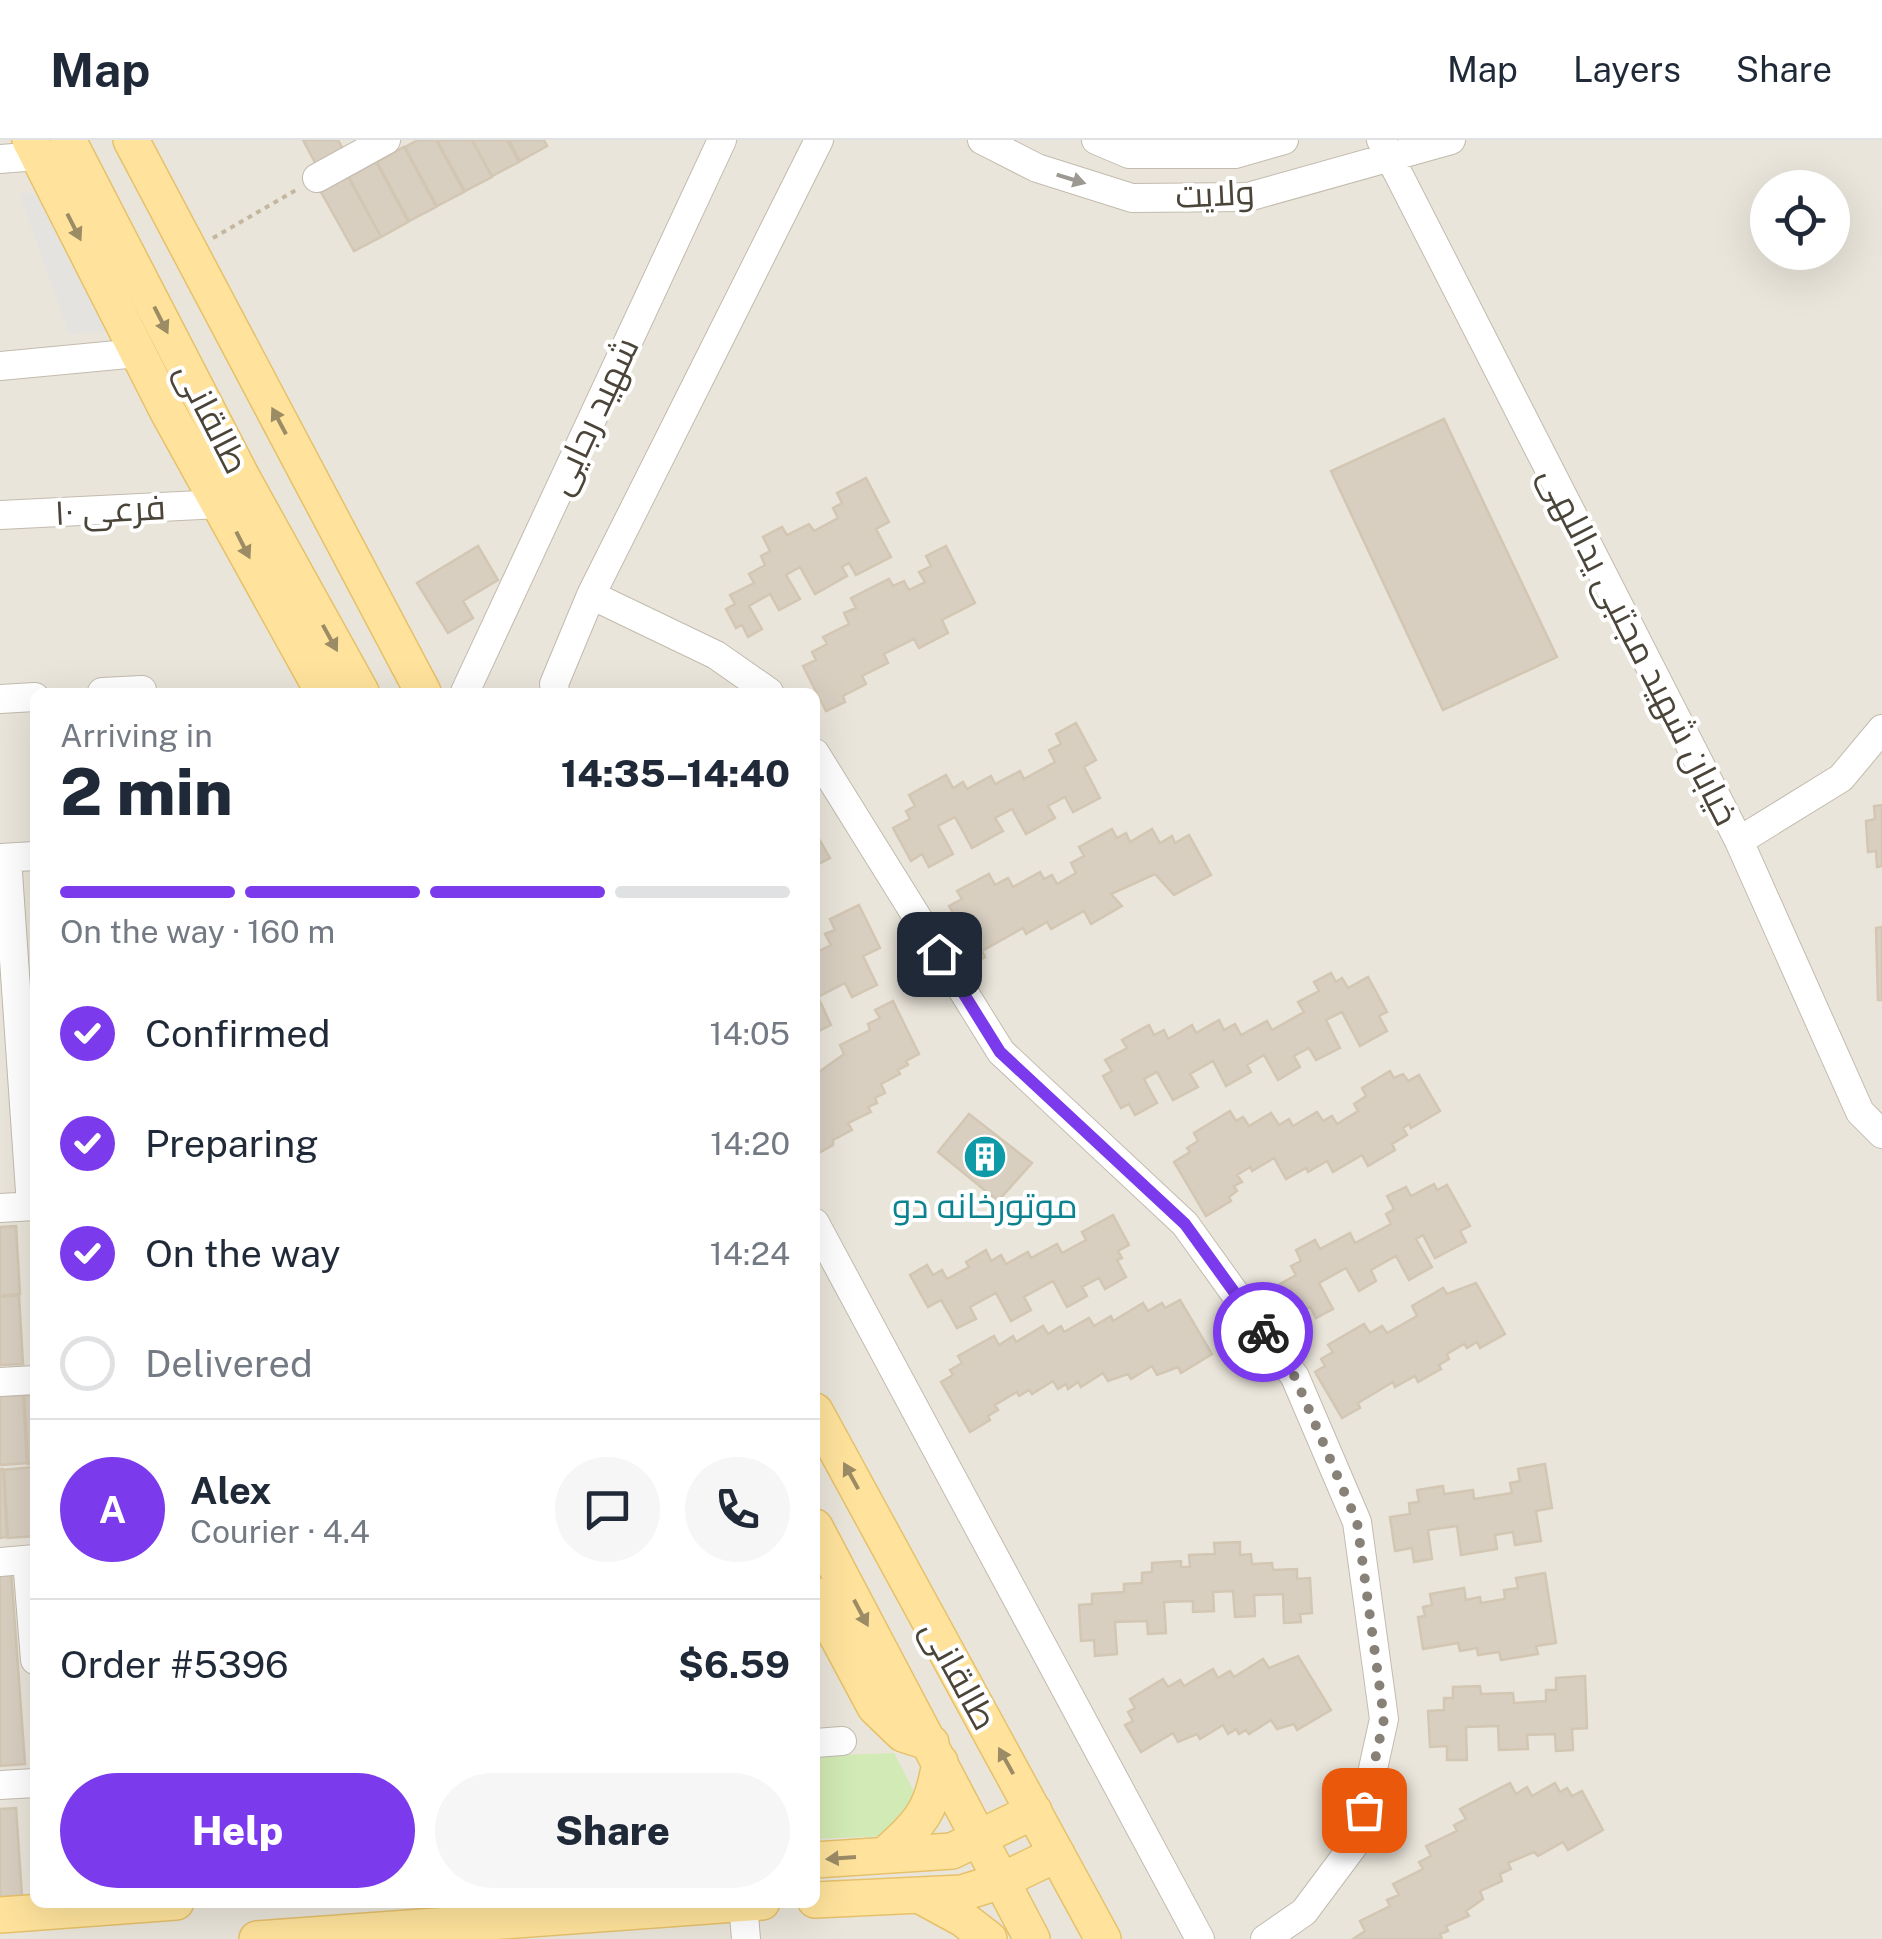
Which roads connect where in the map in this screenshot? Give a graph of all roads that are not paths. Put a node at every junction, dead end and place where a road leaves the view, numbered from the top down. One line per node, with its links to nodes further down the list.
1 (131, 140): 20 (main road, طالقانی, one-way to 1)
2 (386, 140): 12 (street)
3 (722, 140): 21 (street, شهید رجایی)
4 (819, 140): 17 (street)
5 (982, 140): 10 (street, ولایت, one-way to 10)
6 (1096, 140): 7 (street, ولایت)
7 (1284, 140)
8 (1452, 140): 10 (street, ولایت)
9 (45, 145): 11 (street); 13 (main road, one-way to 13); 19 (main road, طالقانی, one-way to 19)
10 (1385, 149): 28 (street, خیابان شهید مجتبی یداللهی)
11 (0, 159)
12 (317, 178)
13 (138, 354): 14 (street); 15 (main road)
14 (0, 366)
15 (220, 504): 16 (street, فرعی ۱۰); 18 (main road, one-way to 18)
16 (0, 515)
17 (591, 595): 22 (street); 23 (street)
18 (321, 688)
19 (358, 688)
20 (422, 688)
21 (467, 688)
22 (554, 688)
23 (763, 688)
24 (30, 697): 25 (street)
25 (0, 699)
26 (1882, 729): 28 (street)
27 (820, 761): 64 (street)
28 (1739, 841): 31 (street, خیابان شهید مجتبی یداللهی)
29 (14, 858): 30 (street)
30 (9, 1027): 32 (street)
31 (1882, 1134)
32 (30, 1184)
33 (30, 1206): 34 (street)
34 (0, 1208)
35 (820, 1231): 63 (street)
36 (30, 1380): 37 (street)
37 (0, 1382)
38 (820, 1420): 46 (main road, طالقانی, one-way to 38)
39 (820, 1536): 43 (main road, طالقانی, one-way to 43)
40 (21, 1560): 42 (street)
41 (820, 1604): 43 (main road)
42 (30, 1624)
43 (936, 1752): 47 (main road, طالقانی); 49 (main road)
44 (30, 1782): 45 (street)
45 (0, 1784)
46 (1034, 1811): 47 (main road); 48 (main road, طالقانی)
47 (980, 1840): 49 (main road); 51 (main road, طالقانی)
48 (1057, 1854): 51 (main road); 62 (main road, طالقانی)
49 (884, 1856): 50 (main road, one-way to 50)
50 (820, 1860)
51 (1001, 1881): 52 (main road); 61 (main road, طالقانی)
52 (918, 1895): 53 (main road); 60 (main road)
53 (820, 1900)
54 (95, 1908): 57 (main road)
55 (687, 1908): 58 (main road)
56 (743, 1908): 59 (street)
57 (0, 1915)
58 (256, 1939)
59 (746, 1939)
60 (989, 1939)
61 (1032, 1939)
62 (1104, 1939)
63 (1200, 1939)
64 (1265, 1939)

